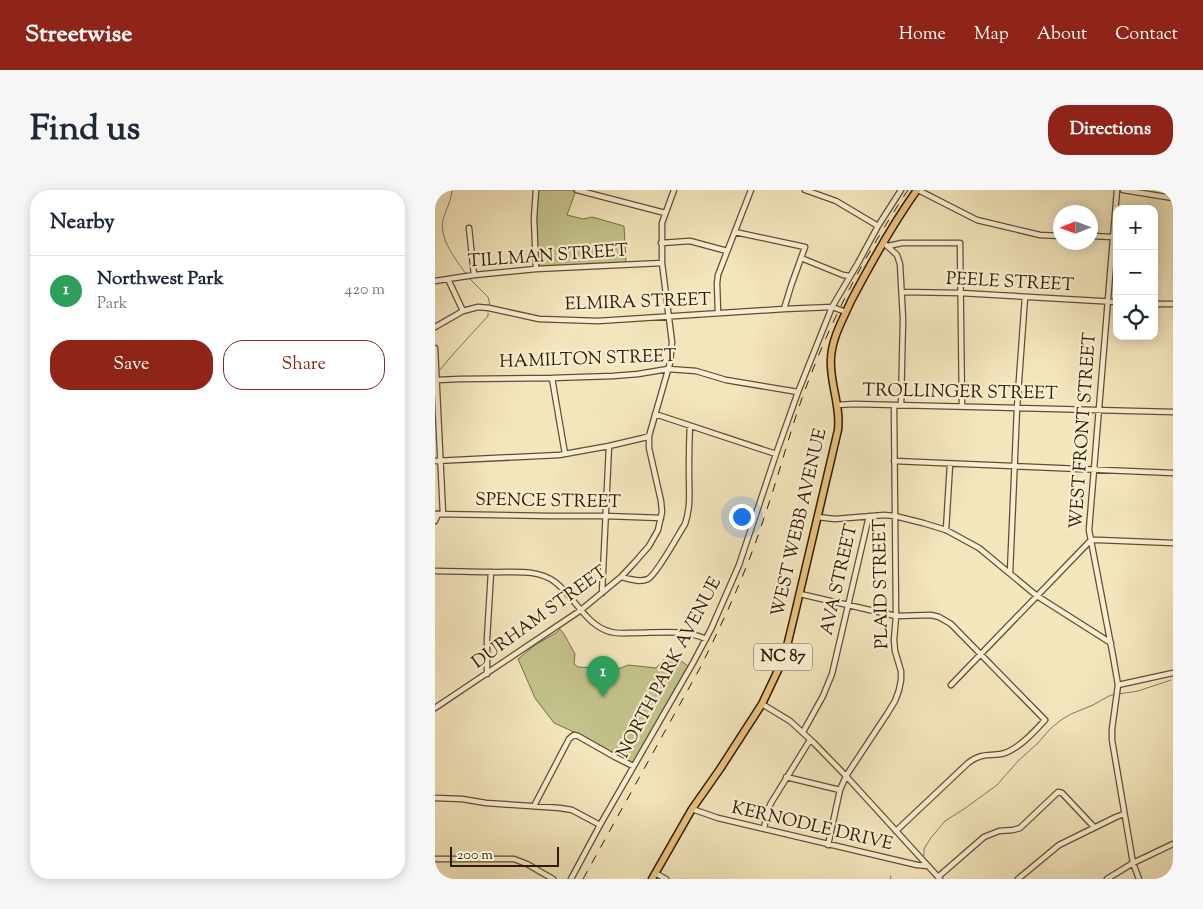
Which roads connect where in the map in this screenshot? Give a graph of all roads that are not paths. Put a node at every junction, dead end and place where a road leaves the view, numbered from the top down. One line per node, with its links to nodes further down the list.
1 (536, 190): 25 (street)
2 (577, 190): 13 (street)
3 (674, 190): 13 (street, DURHAM STREET)
4 (751, 190): 16 (street)
5 (805, 190): 10 (street)
6 (901, 190): 14 (street, NORTH PARK AVENUE)
7 (918, 190): 17 (street); 21 (highway, WEST WEBB AVENUE / NC 87)
8 (1117, 190): 12 (street, WEST FRONT STREET)
9 (1123, 190): 11 (street)
10 (812, 191): 14 (street)
11 (1173, 198)
12 (1116, 205)
13 (665, 214): 20 (street, DURHAM STREET)
14 (878, 226): 27 (street, NORTH PARK AVENUE)
15 (469, 228): 26 (street)
16 (735, 232): 22 (street); 23 (street)
17 (1053, 236)
18 (1098, 236): 19 (street)
19 (1113, 237): 33 (street, WEST FRONT STREET)
20 (661, 243): 22 (street); 24 (street, DURHAM STREET)
21 (885, 244): 30 (street); 31 (street); 40 (highway, WEST WEBB AVENUE / NC 87)
22 (727, 251): 41 (street)
23 (801, 258): 27 (street); 38 (street)
24 (662, 263): 25 (street, TILLMAN STREET); 42 (street, DURHAM STREET)
25 (536, 269): 26 (street, TILLMAN STREET)
26 (474, 275): 28 (street, TILLMAN STREET)
27 (850, 276): 37 (street, NORTH PARK AVENUE)
28 (448, 279): 29 (street, TILLMAN STREET); 39 (street)
29 (435, 281)
30 (902, 292): 31 (street, PEELE STREET); 50 (street)
31 (961, 293): 32 (street, PEELE STREET); 52 (street)
32 (1025, 297): 33 (street, PEELE STREET); 53 (street)
33 (1107, 302): 34 (street, PEELE STREET); 54 (street, WEST FRONT STREET)
34 (1113, 302)
35 (1158, 304): 36 (street)
36 (1173, 304)
37 (832, 307): 38 (street, ELMIRA STREET); 40 (street, ELMIRA STREET); 48 (street, NORTH PARK AVENUE)
38 (784, 309): 41 (street, ELMIRA STREET)
39 (463, 311): 42 (street, ELMIRA STREET); 43 (street, ELMIRA STREET)
40 (846, 312): 49 (highway, WEST WEBB AVENUE / NC 87)
41 (718, 314): 42 (street, ELMIRA STREET)
42 (668, 317): 45 (street, DURHAM STREET)
43 (435, 327)
44 (435, 348): 47 (street)
45 (668, 369): 46 (street, HAMILTON STREET); 48 (street, HAMILTON STREET); 56 (street, DURHAM STREET)
46 (552, 378): 47 (street, HAMILTON STREET); 60 (street)
47 (437, 380): 62 (street)
48 (797, 392): 61 (street, NORTH PARK AVENUE)
49 (837, 405): 51 (street, TROLLINGER STREET); 73 (highway, WEST WEBB AVENUE / NC 87)
50 (901, 405): 51 (street, TROLLINGER STREET); 52 (street, TROLLINGER STREET)
51 (894, 406): 64 (street, PLAID STREET)
52 (962, 407): 53 (street, TROLLINGER STREET)
53 (1017, 408): 54 (street, TROLLINGER STREET); 66 (street)
54 (1098, 410): 55 (street, TROLLINGER STREET); 67 (street, WEST FRONT STREET)
55 (1173, 412)
56 (655, 414): 57 (street); 58 (street, DURHAM STREET)
57 (690, 426): 61 (street); 82 (street)
58 (649, 436): 59 (street); 74 (street, DURHAM STREET)
59 (609, 446): 60 (street); 70 (street)
60 (565, 454): 62 (street)
61 (776, 454): 89 (street, NORTH PARK AVENUE)
62 (441, 460): 63 (street); 69 (street)
63 (435, 461)
64 (894, 461): 65 (street); 72 (street, PLAID STREET)
65 (950, 464): 66 (street); 76 (street)
66 (1015, 466): 67 (street); 81 (street)
67 (1093, 469): 68 (street); 77 (street, WEST FRONT STREET)
68 (1173, 473)
69 (439, 514): 70 (street, SPENCE STREET); 75 (street)
70 (606, 516): 74 (street, SPENCE STREET); 83 (street)
71 (869, 516): 72 (street); 73 (street); 86 (street, AVA STREET)
72 (895, 516): 76 (street); 88 (street, PLAID STREET)
73 (817, 517): 84 (highway, WEST WEBB AVENUE / NC 87)
74 (661, 518): 82 (street, DURHAM STREET)
75 (435, 521)
76 (946, 530): 81 (street)
77 (1091, 540): 78 (street); 85 (street); 90 (street, WEST FRONT STREET)
78 (1173, 543)
79 (435, 571): 80 (street)
80 (491, 572): 87 (street); 93 (street)
81 (1010, 573): 85 (street)
82 (621, 577): 83 (street, DURHAM STREET)
83 (602, 593): 87 (street, DURHAM STREET)
84 (799, 594): 86 (street); 96 (highway, WEST WEBB AVENUE / NC 87)
85 (1037, 596): 90 (street); 91 (street)
86 (848, 605): 88 (street); 98 (street, AVA STREET)
87 (581, 610): 89 (street); 93 (street, DURHAM STREET)
88 (896, 616): 91 (street); 101 (street, PLAID STREET)
89 (705, 639): 100 (street, NORTH PARK AVENUE)
90 (1111, 643): 95 (street, WEST FRONT STREET)
91 (980, 654): 94 (street); 111 (street)
92 (1173, 673): 95 (street)
93 (487, 674): 97 (street, DURHAM STREET)
94 (951, 685)
95 (1118, 687): 107 (street, WEST FRONT STREET)
96 (762, 704): 98 (street); 106 (highway, WEST WEBB AVENUE / NC 87)
97 (435, 708)
98 (803, 732): 99 (street)
99 (810, 740): 101 (street); 102 (street)
100 (633, 766): 105 (street); 108 (street, NORTH PARK AVENUE)
101 (847, 776): 103 (street, PLAID STREET); 111 (street)
102 (786, 778): 103 (street); 110 (street)
103 (840, 790): 112 (street, PLAID STREET)
104 (435, 798): 105 (street)
105 (535, 806): 108 (street)
106 (692, 809): 110 (street, KERNODLE DRIVE); 117 (highway, WEST WEBB AVENUE / NC 87)
107 (1125, 814): 109 (street); 115 (street, WEST FRONT STREET)
108 (600, 825): 120 (street, NORTH PARK AVENUE)
109 (1094, 827): 118 (street); 122 (street)
110 (764, 829): 112 (street, KERNODLE DRIVE)
111 (896, 831): 116 (street)
112 (828, 844): 116 (street, KERNODLE DRIVE)
113 (1173, 844): 115 (street)
114 (435, 859): 119 (street)
115 (1133, 863): 123 (street); 124 (street, WEST FRONT STREET)
116 (927, 866): 118 (street)
117 (654, 876): 121 (street)
118 (939, 878)
119 (553, 879)
120 (571, 879)
121 (666, 879)
122 (1018, 879)
123 (1107, 879)
124 (1139, 879)

